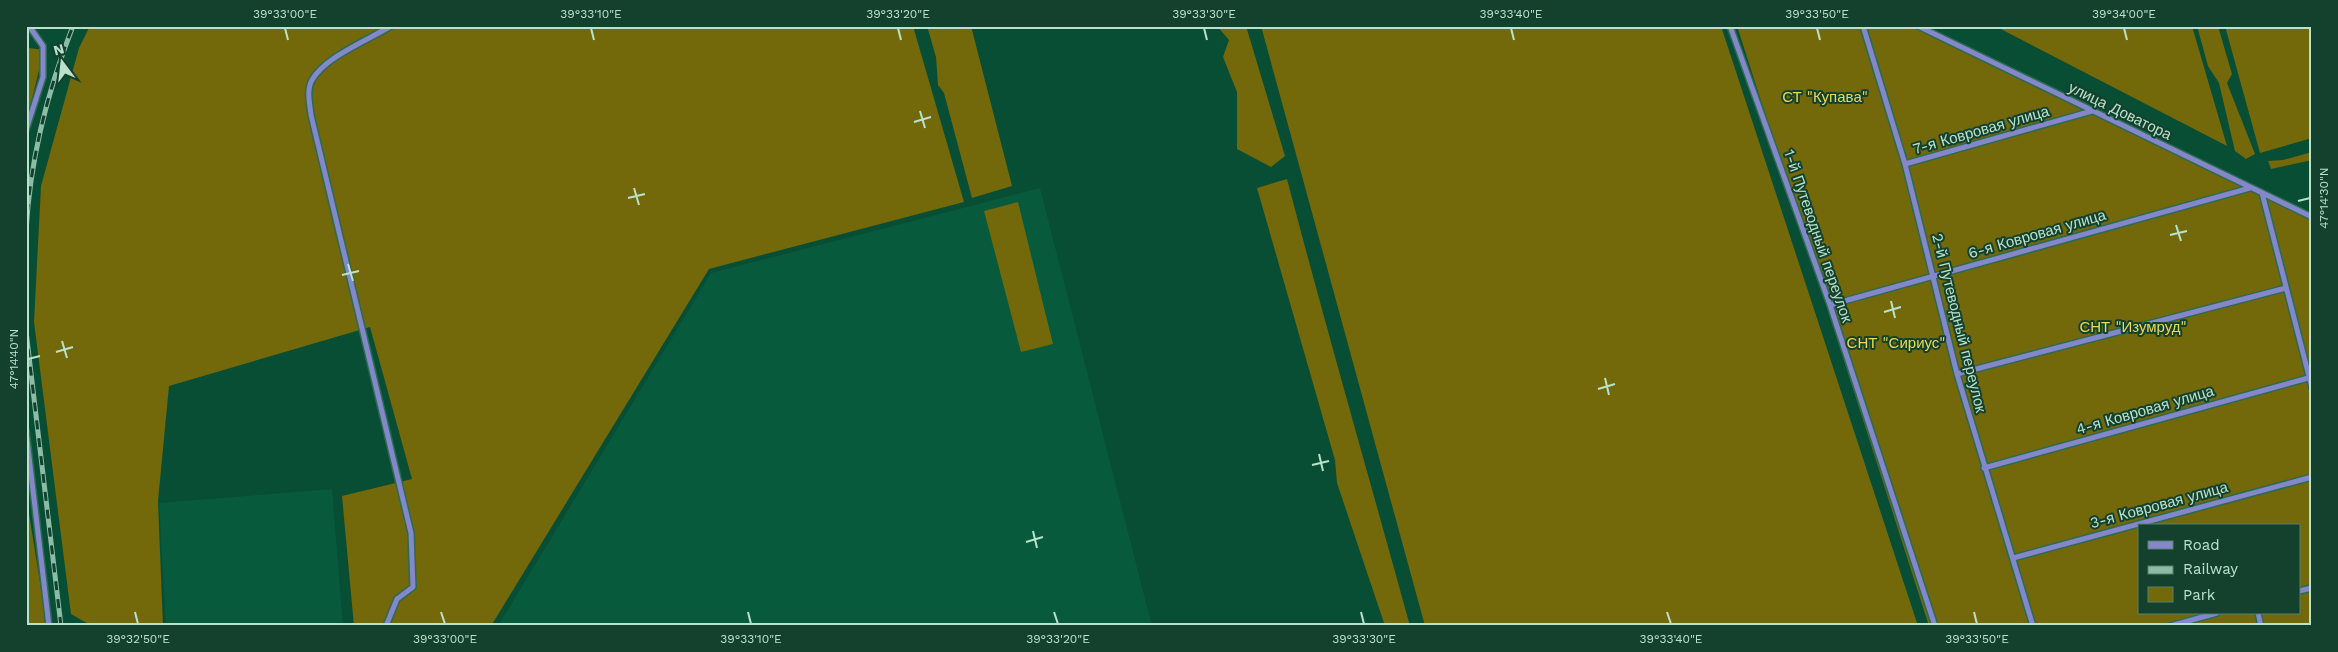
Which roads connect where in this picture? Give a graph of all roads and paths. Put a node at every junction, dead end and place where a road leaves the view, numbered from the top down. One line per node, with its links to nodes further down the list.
1 (29, 26): 7 (street)
2 (391, 26): 27 (street)
3 (1730, 26): 14 (street, 1-й Путеводный переулок)
4 (1863, 26): 8 (street, 2-й Путеводный переулок)
5 (1918, 26): 6 (street, улица Доватора)
6 (2092, 111): 8 (street, 7-я Ковровая улица); 9 (street, улица Доватора)
7 (26, 130)
8 (1905, 164): 12 (street, 2-й Путеводный переулок)
9 (2250, 188): 10 (street, улица Доватора); 12 (street, 6-я Ковровая улица)
10 (2262, 193): 11 (street, улица Доватора); 13 (street)
11 (2312, 218)
12 (1934, 276): 14 (street, 6-я Ковровая улица); 15 (street, 2-й Путеводный переулок)
13 (2286, 288): 15 (street); 16 (street)
14 (1830, 304): 28 (street, 1-й Путеводный переулок)
15 (1957, 374): 19 (street, 2-й Путеводный переулок)
16 (2310, 377): 17 (street); 19 (street, 4-я Ковровая улица)
17 (2312, 388)
18 (26, 431): 26 (street)
19 (1984, 468): 23 (street, 2-й Путеводный переулок)
20 (2312, 477): 22 (street, 3-я Ковровая улица)
21 (2138, 524): 23 (street, 3-я Ковровая улица)
22 (2139, 524)
23 (2013, 558): 29 (street, 2-й Путеводный переулок)
24 (2213, 614): 30 (street)
25 (2258, 614): 31 (street)
26 (49, 626)
27 (386, 626)
28 (1935, 626)
29 (2033, 626)
30 (2170, 626)
31 (2262, 626)

